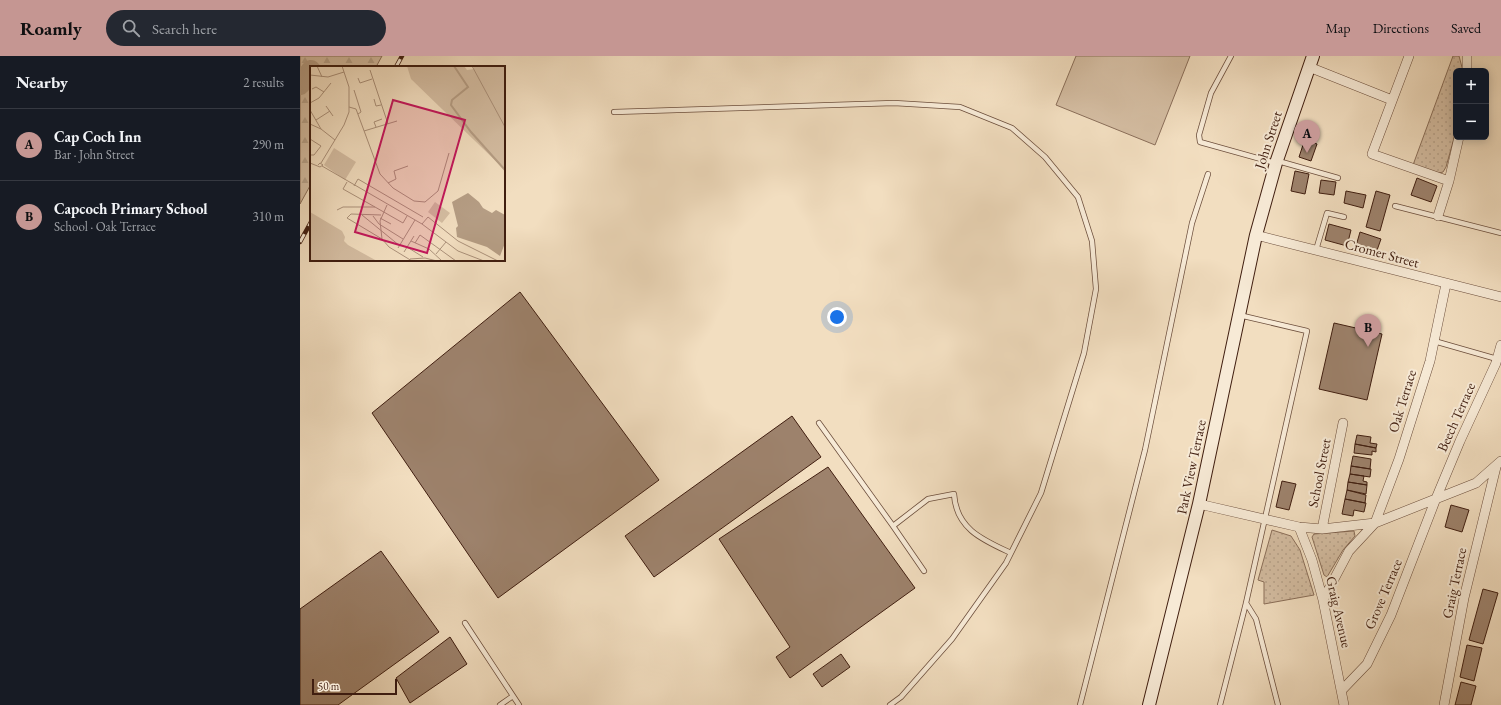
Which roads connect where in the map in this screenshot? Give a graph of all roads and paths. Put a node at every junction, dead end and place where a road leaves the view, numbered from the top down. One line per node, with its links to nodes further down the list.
1 (1231, 56): 9 (lane)
2 (1409, 56): 6 (street)
3 (1467, 56): 5 (street)
4 (1311, 61): 6 (street); 9 (main road, John Street)
5 (1467, 68)
6 (1392, 100): 12 (street)
7 (614, 112): 35 (lane)
8 (1458, 140): 12 (street)
9 (1276, 162): 11 (lane); 17 (main road, John Street)
10 (1208, 174): 45 (lane)
11 (1338, 178)
12 (1449, 180): 14 (street)
13 (1395, 206): 14 (lane)
14 (1438, 216): 16 (lane)
15 (1344, 217): 18 (lane)
16 (1501, 233)
17 (1256, 235): 18 (street, Cromer Street); 21 (main road, Park View Terrace)
18 (1316, 250): 19 (street, Cromer Street)
19 (1446, 284): 20 (street, Cromer Street); 22 (street, Oak Terrace)
20 (1501, 297)
21 (1239, 315): 29 (main road, Park View Terrace); 30 (lane)
22 (1434, 341): 24 (lane); 31 (street, Oak Terrace)
23 (1501, 345): 24 (street, Beech Terrace)
24 (1498, 359): 28 (street, Beech Terrace)
25 (819, 422): 32 (lane)
26 (1343, 424): 34 (street, School Street)
27 (1498, 464): 28 (street); 50 (street, Graig Terrace)
28 (1435, 500): 31 (street); 40 (street, Grove Terrace)
29 (1199, 504): 30 (street); 46 (main road, Park View Terrace)
30 (1265, 518): 33 (street); 38 (lane)
31 (1375, 523): 34 (street); 37 (street)
32 (893, 526): 35 (lane); 36 (lane)
33 (1299, 527): 34 (street); 37 (street, Graig Avenue)
34 (1322, 529)
35 (1011, 553): 44 (lane)
36 (924, 571)
37 (1323, 600): 40 (street, Graig Avenue)
38 (1246, 603): 47 (lane); 48 (lane)
39 (465, 623): 41 (lane)
40 (1342, 690): 49 (street, Graig Avenue)
41 (513, 696): 42 (lane); 43 (lane)
42 (500, 705)
43 (519, 705)
44 (890, 705)
45 (1080, 705)
46 (1149, 705)
47 (1220, 705)
48 (1278, 705)
49 (1344, 705)
50 (1444, 705)

